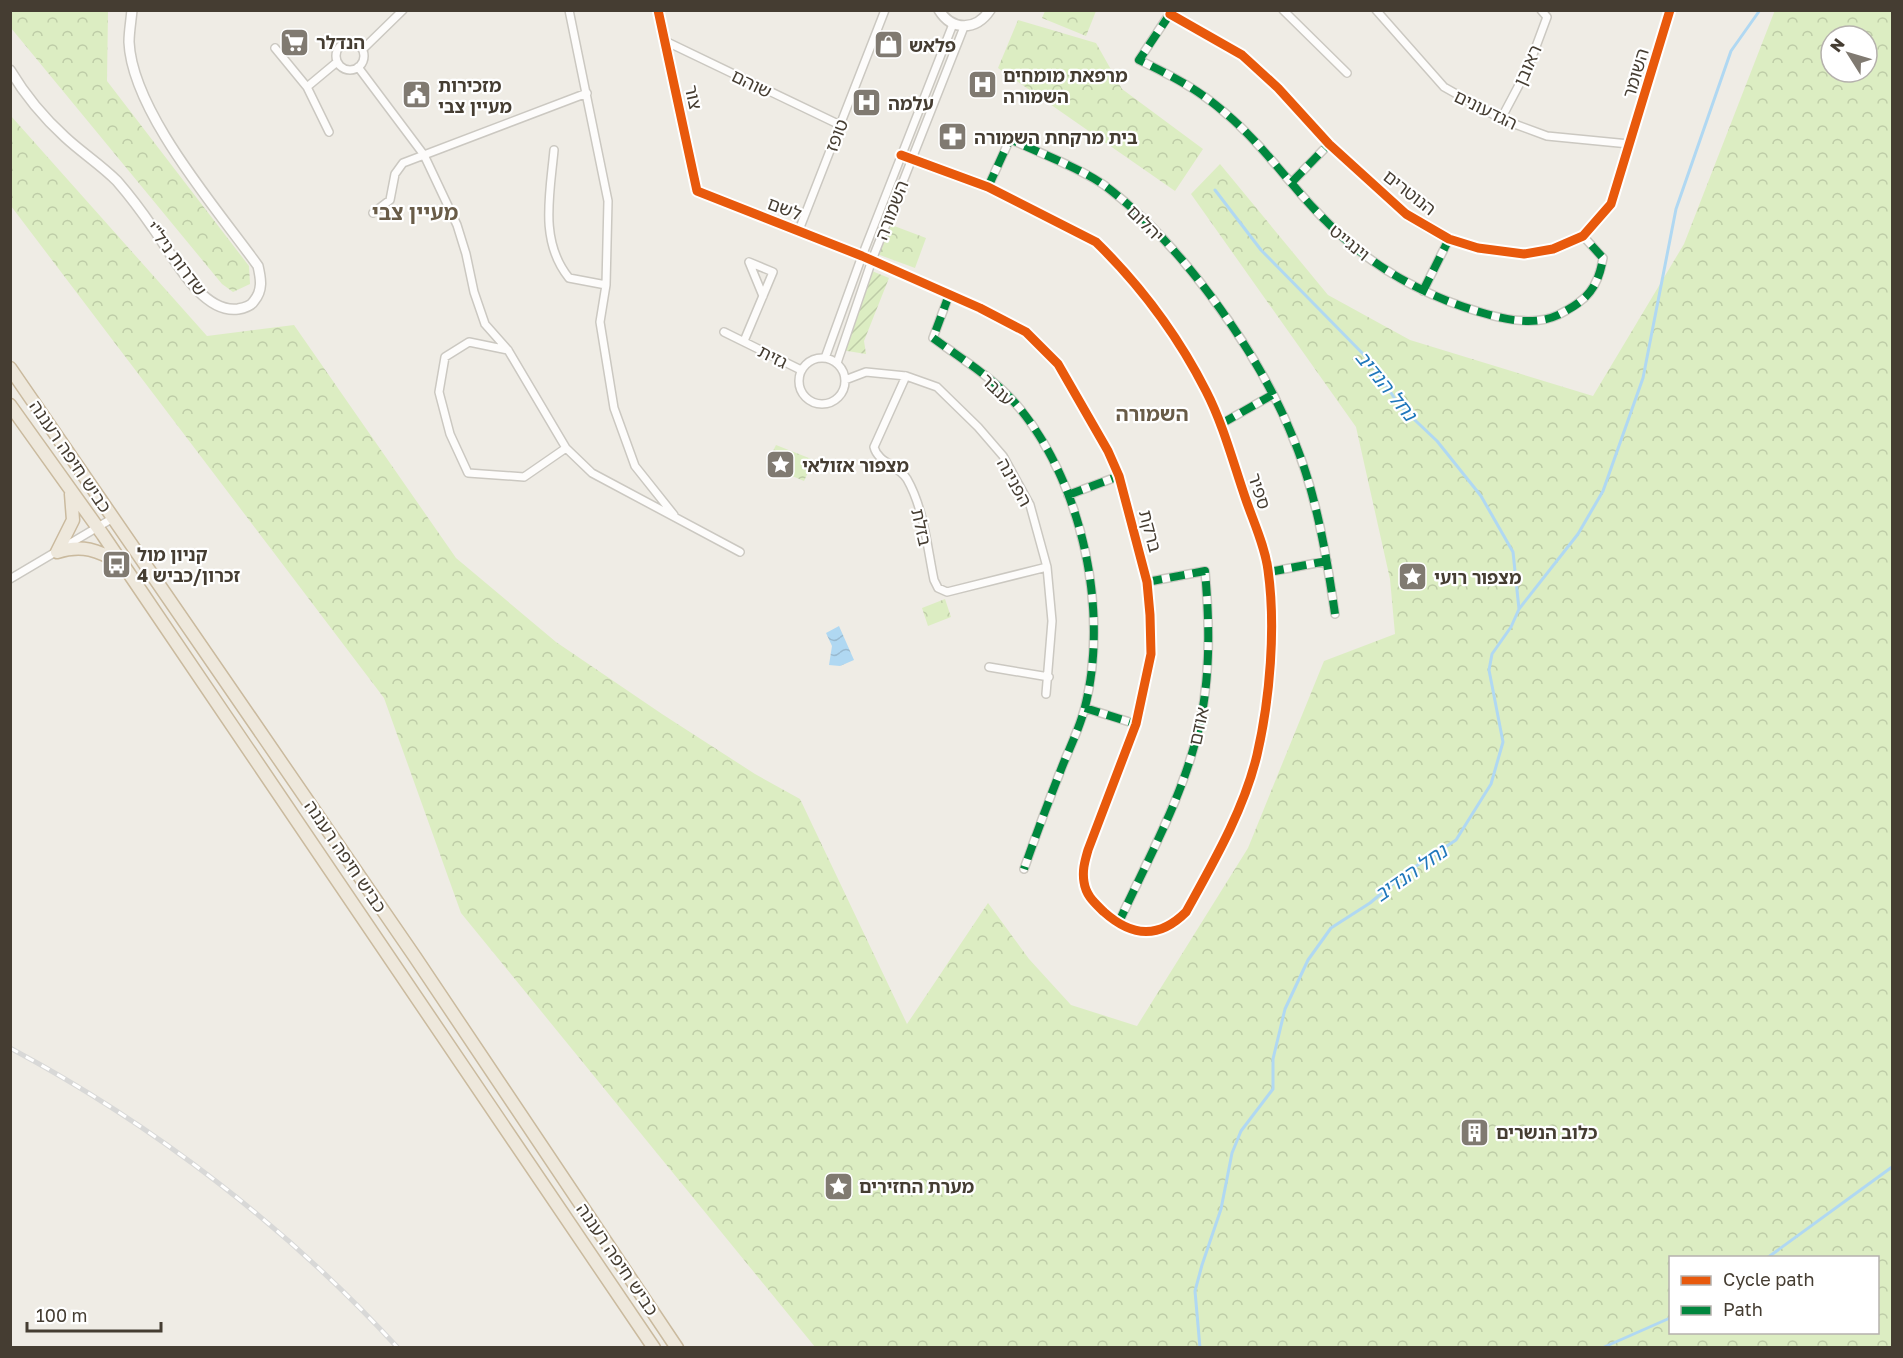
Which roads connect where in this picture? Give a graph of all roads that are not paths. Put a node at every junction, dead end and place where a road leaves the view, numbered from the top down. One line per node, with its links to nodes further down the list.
1 (132, 10): 20 (street, שדרות ניל"י)
2 (403, 10): 17 (street)
3 (569, 10): 23 (street)
4 (658, 10): 15 (street, צור)
5 (939, 10): 13 (street)
6 (990, 10): 14 (street)
7 (1283, 10): 21 (street)
8 (1376, 10): 24 (street, הגדעונים)
9 (1541, 10): 24 (street, ראובן)
10 (1670, 10): 28 (street, השומר)
11 (882, 11): 25 (street, טופז)
12 (1171, 13): 27 (street, הנוטרים); 33 (street, וינגייט)
13 (953, 24): 14 (street); 31 (street, השמורה)
14 (964, 27): 32 (street, השמורה)
15 (665, 41): 25 (street, שוהם); 35 (street, צור)
16 (275, 48): 22 (street)
17 (363, 49): 18 (street); 19 (street)
18 (337, 62): 19 (street); 22 (street)
19 (358, 67): 30 (street)
20 (10, 69)
21 (1347, 73)
22 (307, 87): 26 (street)
23 (587, 93): 30 (street); 42 (street)
24 (1500, 119): 28 (street, הגדעונים)
25 (840, 125): 37 (street, טופז)
26 (329, 132)
27 (1329, 144): 33 (street); 39 (street, הנוטרים)
28 (1629, 144): 38 (street, הנוטרים)
29 (554, 150): 42 (street)
30 (424, 155): 36 (street); 48 (street)
31 (901, 155): 32 (street, ספיר); 40 (street, השמורה)
32 (911, 159): 34 (street, ספיר); 41 (street, השמורה)
33 (1292, 182): 43 (street, וינגייט)
34 (988, 187): 55 (street, יהלום); 57 (street, ספיר)
35 (697, 191): 37 (street, לשם)
36 (374, 213)
37 (797, 228): 40 (street, לשם)
38 (1583, 236): 39 (street, הנוטרים); 43 (street, וינגייט)
39 (1449, 239): 43 (street)
40 (862, 256): 41 (street, ברקת); 49 (street, השמורה)
41 (872, 260): 44 (street, ברקת); 50 (street, השמורה)
42 (606, 285): 62 (street)
43 (1423, 291)
44 (949, 295): 59 (street, ברקת); 61 (street, ענבר)
45 (763, 296): 45 (street, גזית); 47 (street, גזית)
46 (724, 332): 47 (street, גזית)
47 (744, 341): 52 (street, גזית)
48 (508, 350): 58 (street); 58 (street)
49 (825, 358): 50 (street); 52 (street)
50 (837, 363): 54 (street)
51 (10, 368): 63 (highway, כביש חיפה רעננה)
52 (801, 370): 54 (street)
53 (906, 376): 54 (street, הפנינה); 69 (street, הפנינה); 69 (street, בזלת)
54 (845, 380)
55 (1272, 395): 57 (street); 67 (street, יהלום)
56 (10, 405): 60 (highway, כביש חיפה רעננה)
57 (1221, 424): 70 (street, ספיר)
58 (566, 448): 62 (street)
59 (1119, 476): 61 (street); 72 (street, ברקת)
60 (70, 490): 64 (highway, כביש חיפה רעננה); 65 (highway)
61 (1068, 495): 77 (street, ענבר)
62 (676, 517): 66 (street)
63 (114, 518): 64 (street); 82 (highway, כביש חיפה רעננה)
64 (98, 528): 65 (street); 68 (highway, כביש חיפה רעננה)
65 (57, 552): 68 (highway); 71 (street)
66 (740, 552)
67 (1327, 561): 70 (street); 73 (street, יהלום)
68 (123, 565): 81 (highway, כביש חיפה רעננה)
69 (1047, 567): 75 (street, הפנינה)
70 (1269, 572): 80 (street, ספיר)
71 (10, 579)
72 (1147, 582): 78 (street, ברקת); 80 (street, אודם)
73 (1335, 614)
74 (989, 667): 75 (street)
75 (1049, 677): 76 (street, הפנינה)
76 (1046, 694)
77 (1084, 708): 78 (street); 79 (street, ענבר)
78 (1136, 724): 80 (street, ברקת)
79 (1024, 869)
80 (1118, 924)
81 (654, 1347)
82 (677, 1347)

